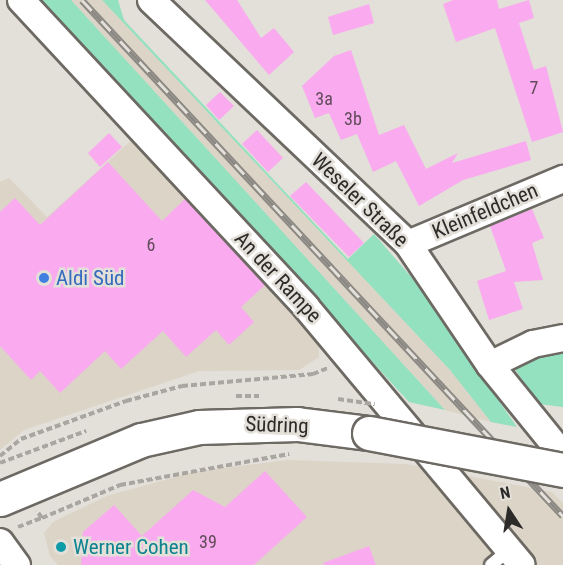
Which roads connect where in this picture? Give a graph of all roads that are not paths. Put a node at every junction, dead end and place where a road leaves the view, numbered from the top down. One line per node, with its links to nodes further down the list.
1 (21, 0): 11 (street, An der Rampe)
2 (151, 0): 4 (street, Weseler Straße)
3 (563, 179): 4 (street, Kleinfeldchen)
4 (408, 243): 6 (street, Weseler Straße)
5 (563, 338): 6 (street)
6 (490, 365): 7 (street, Weseler Straße)
7 (563, 455)
8 (563, 470): 9 (main road, Südring, bridge)
9 (0, 499)
10 (0, 542): 12 (street)
11 (508, 560)
12 (17, 565)

